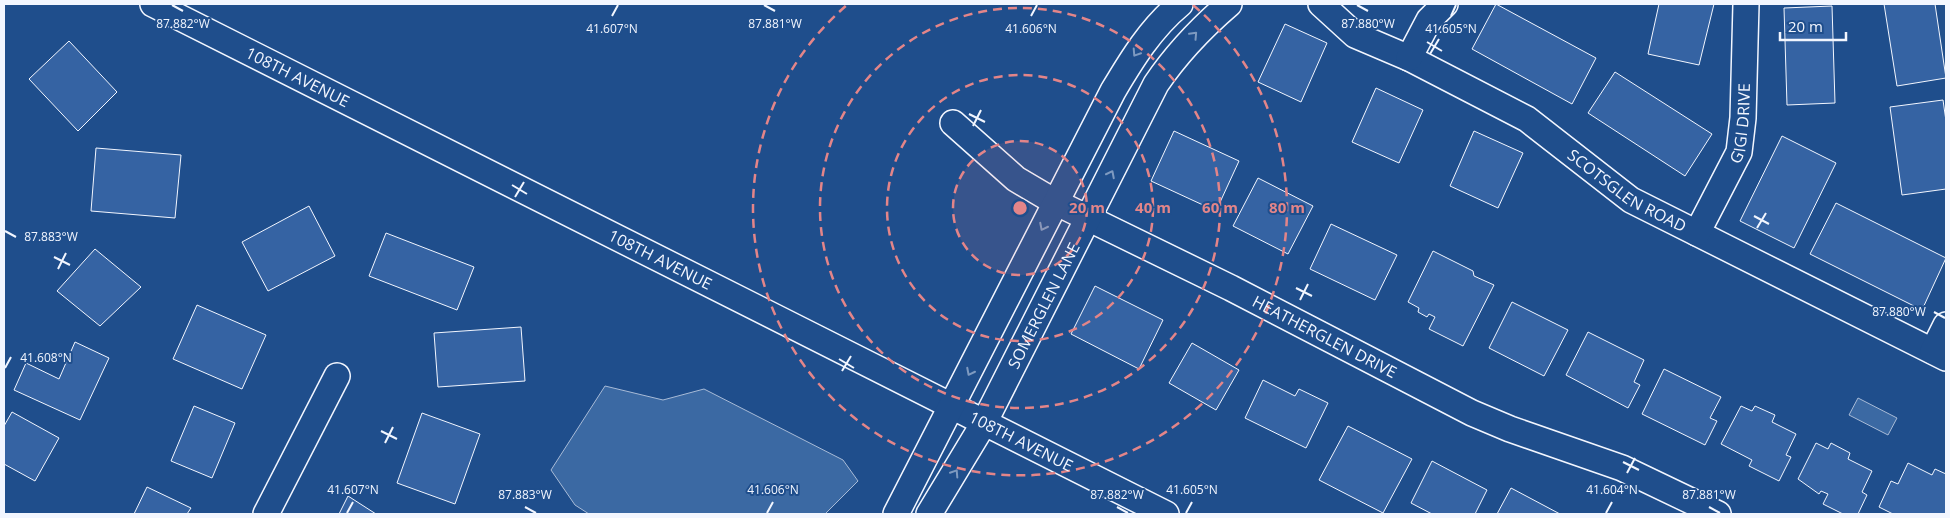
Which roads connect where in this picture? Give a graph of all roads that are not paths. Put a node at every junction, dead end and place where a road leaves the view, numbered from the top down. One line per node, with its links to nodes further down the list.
1 (153, 4): 15 (street, 108TH AVENUE)
2 (1180, 4): 9 (street, one-way to 9)
3 (1229, 4): 10 (street, SOMERGLEN LANE, one-way to 3)
4 (1321, 4): 7 (street, SCOTSGLEN ROAD)
5 (1445, 4): 7 (street)
6 (1746, 4): 11 (street, GIGI DRIVE)
7 (1409, 58): 11 (street, SCOTSGLEN ROAD)
8 (953, 123): 9 (street, HEATHERGLEN DRIVE)
9 (1055, 202): 10 (street, HEATHERGLEN DRIVE); 15 (street, one-way to 15)
10 (1088, 218): 16 (street, SOMERGLEN LANE); 21 (street, HEATHERGLEN DRIVE)
11 (1697, 233): 13 (street, SCOTSGLEN ROAD)
12 (1946, 326): 13 (street)
13 (1940, 355)
14 (337, 376): 17 (street)
15 (953, 407): 16 (street, 108TH AVENUE); 18 (street)
16 (984, 423): 19 (street, SOMERGLEN LANE, one-way to 16); 20 (street, 108TH AVENUE)
17 (266, 514)
18 (896, 514)
19 (929, 514)
20 (1166, 514)
21 (1718, 514)

